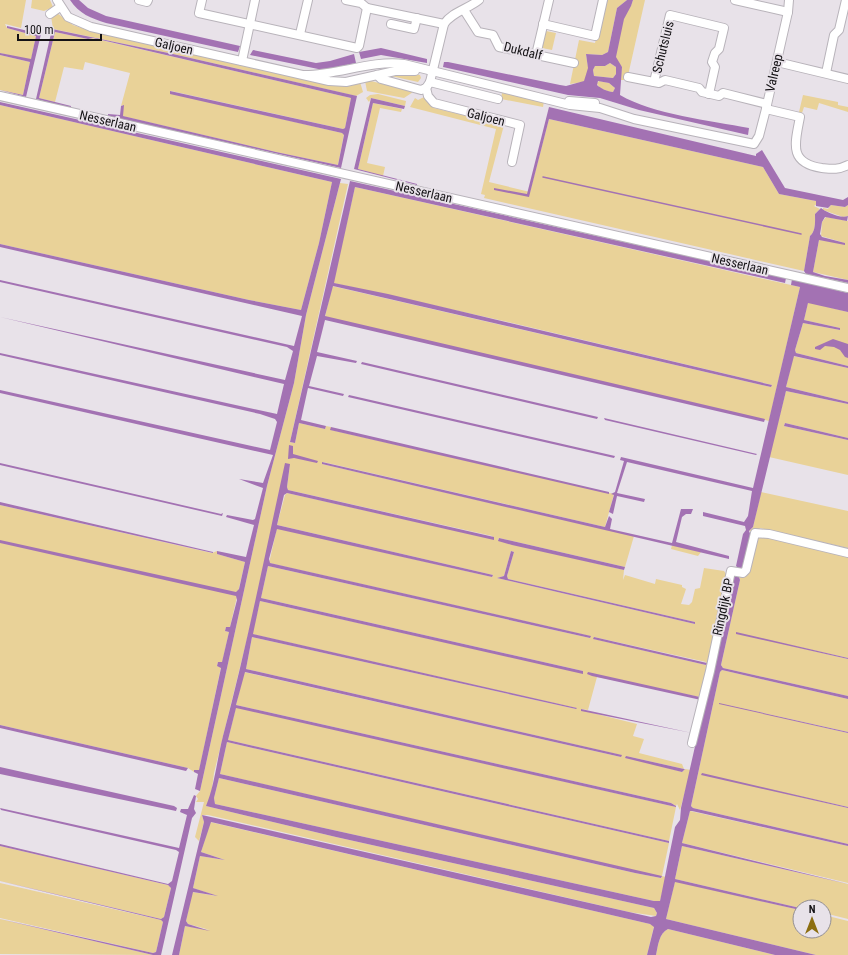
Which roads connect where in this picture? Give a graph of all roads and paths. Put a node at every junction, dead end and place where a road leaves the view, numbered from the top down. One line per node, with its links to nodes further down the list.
1 (138, 0): 2 (street)
2 (148, 0)
3 (202, 0): 20 (street)
4 (255, 0): 20 (street)
5 (308, 0): 24 (street)
6 (346, 0): 14 (street)
7 (479, 0): 15 (street)
8 (549, 0): 23 (street)
9 (603, 0): 23 (street)
10 (735, 0): 16 (street)
11 (789, 0): 16 (street, Valreep)
12 (846, 0): 19 (street)
13 (59, 4): 17 (street, Galjoen); 26 (street, Galjoen)
14 (364, 4): 18 (street); 24 (street)
15 (464, 10): 22 (street); 25 (street, Dukdalf)
16 (788, 12): 27 (street, Valreep)
17 (50, 14)
18 (416, 18): 21 (street); 22 (street)
19 (845, 22): 30 (street)
20 (250, 23): 24 (street); 26 (street)
21 (391, 24)
22 (444, 24): 29 (street)
23 (543, 24): 25 (street)
24 (300, 34)
25 (536, 54): 28 (street, Dukdalf)
26 (243, 58): 31 (street, Galjoen)
27 (777, 62): 30 (street); 40 (street, Valreep)
28 (574, 63)
29 (432, 72): 31 (street, Galjoen); 32 (street, Galjoen); 36 (street); 41 (street, Galjoen)
30 (826, 74): 34 (street)
31 (305, 75): 32 (street, Galjoen)
32 (377, 75): 36 (street, Galjoen)
33 (628, 77): 35 (street, Schutsluis)
34 (848, 79)
35 (654, 82): 37 (street, Schutsluis); 37 (street, Schutsluis)
36 (428, 85): 39 (street, Galjoen); 42 (street, Galjoen)
37 (709, 94): 40 (street, Schutsluis)
38 (0, 96): 44 (street, Nesserlaan)
39 (498, 100)
40 (766, 106): 41 (street, Valreep); 43 (street, Schutsluis)
41 (754, 144)
42 (512, 162)
43 (848, 164)
44 (848, 288)
45 (848, 553): 46 (street, Ringdijk BP)
46 (692, 743)

